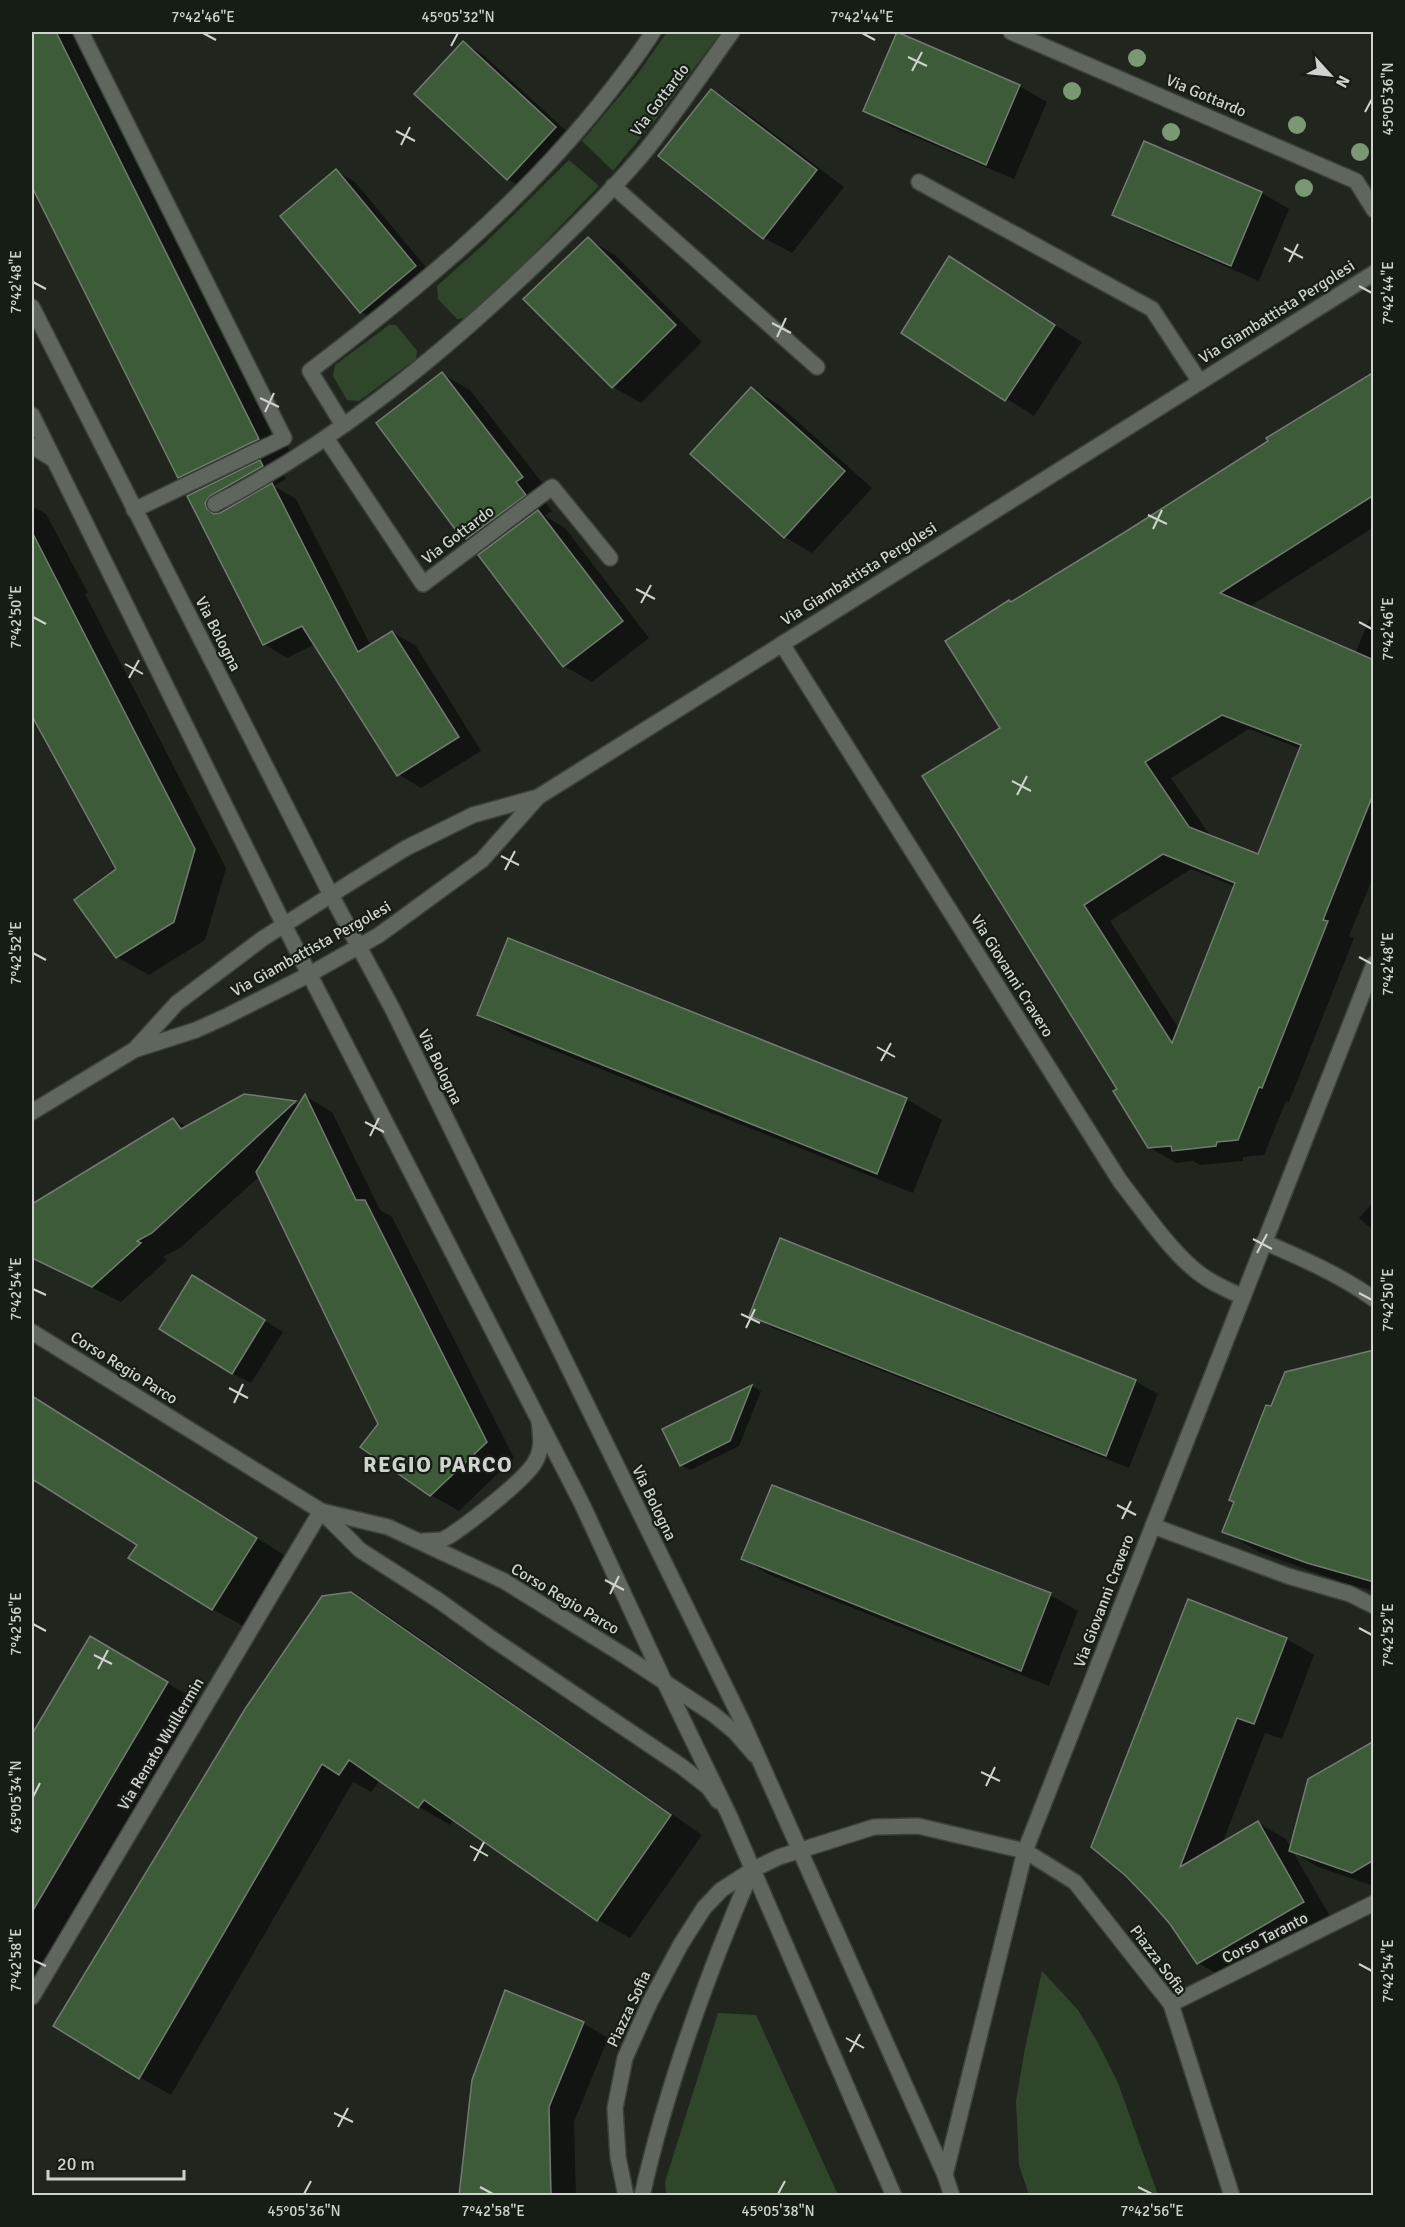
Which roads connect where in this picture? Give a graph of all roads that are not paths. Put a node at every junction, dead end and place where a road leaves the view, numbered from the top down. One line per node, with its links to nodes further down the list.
1 (81, 32): 18 (street)
2 (653, 32): 13 (street)
3 (732, 32): 6 (street, Via Gottardo)
4 (1011, 32): 7 (street, Via Gottardo)
5 (919, 182): 11 (street, Via Giambattista Pergolesi)
6 (612, 186): 10 (street); 13 (street, Via Gottardo)
7 (1374, 210)
8 (1374, 273): 11 (street, Via Giambattista Pergolesi)
9 (32, 307): 18 (street, Via Bologna)
10 (817, 367)
11 (1200, 382): 20 (street, Via Giambattista Pergolesi)
12 (32, 415): 16 (street)
13 (343, 425): 14 (street, Via Gottardo)
14 (326, 438): 17 (street, Via Gottardo); 19 (street, Via Gottardo)
15 (32, 446): 16 (street)
16 (53, 459): 23 (street)
17 (215, 504)
18 (134, 510): 22 (street, Via Bologna)
19 (610, 558)
20 (782, 644): 21 (street, Via Giambattista Pergolesi); 30 (street, Via Giovanni Cravero)
21 (538, 797): 22 (street, Via Giambattista Pergolesi); 24 (street, Via Giambattista Pergolesi)
22 (331, 895): 23 (street, Via Giambattista Pergolesi); 24 (street, Via Bologna)
23 (284, 925): 26 (street); 27 (street, Via Giambattista Pergolesi)
24 (359, 946): 26 (street, Via Giambattista Pergolesi); 39 (street, Via Bologna)
25 (1374, 964): 29 (street, Via Giovanni Cravero)
26 (310, 974): 27 (street, Via Giambattista Pergolesi); 33 (street)
27 (134, 1050): 28 (street, Via Giambattista Pergolesi)
28 (32, 1112)
29 (1264, 1242): 30 (street, Via Giovanni Cravero); 31 (street)
30 (1243, 1297): 35 (street, Via Giovanni Cravero)
31 (1374, 1299)
32 (32, 1332): 34 (street, Corso Regio Parco)
33 (539, 1421): 36 (street); 38 (street)
34 (321, 1510): 36 (street, Corso Regio Parco); 40 (street, Corso Regio Parco); 45 (street, Via Renato Wuillermin)
35 (1153, 1526): 37 (street); 42 (street, Via Giovanni Cravero)
36 (419, 1541): 38 (street, Corso Regio Parco)
37 (1374, 1606)
38 (664, 1681): 39 (street, Corso Regio Parco); 40 (street)
39 (763, 1766): 41 (street, Via Bologna)
40 (730, 1817): 43 (street)
41 (801, 1850): 42 (street, Piazza Sofia); 43 (street, Piazza Sofia); 47 (street)
42 (1025, 1851): 46 (street, Piazza Sofia); 47 (street)
43 (752, 1870): 48 (street, Piazza Sofia); 49 (street); 50 (street)
44 (1374, 1904): 46 (street, Corso Taranto)
45 (32, 1997)
46 (1171, 2004): 52 (street, Piazza Sofia)
47 (945, 2175): 51 (street)
48 (626, 2196)
49 (642, 2196)
50 (894, 2196)
51 (952, 2196)
52 (1232, 2196)

